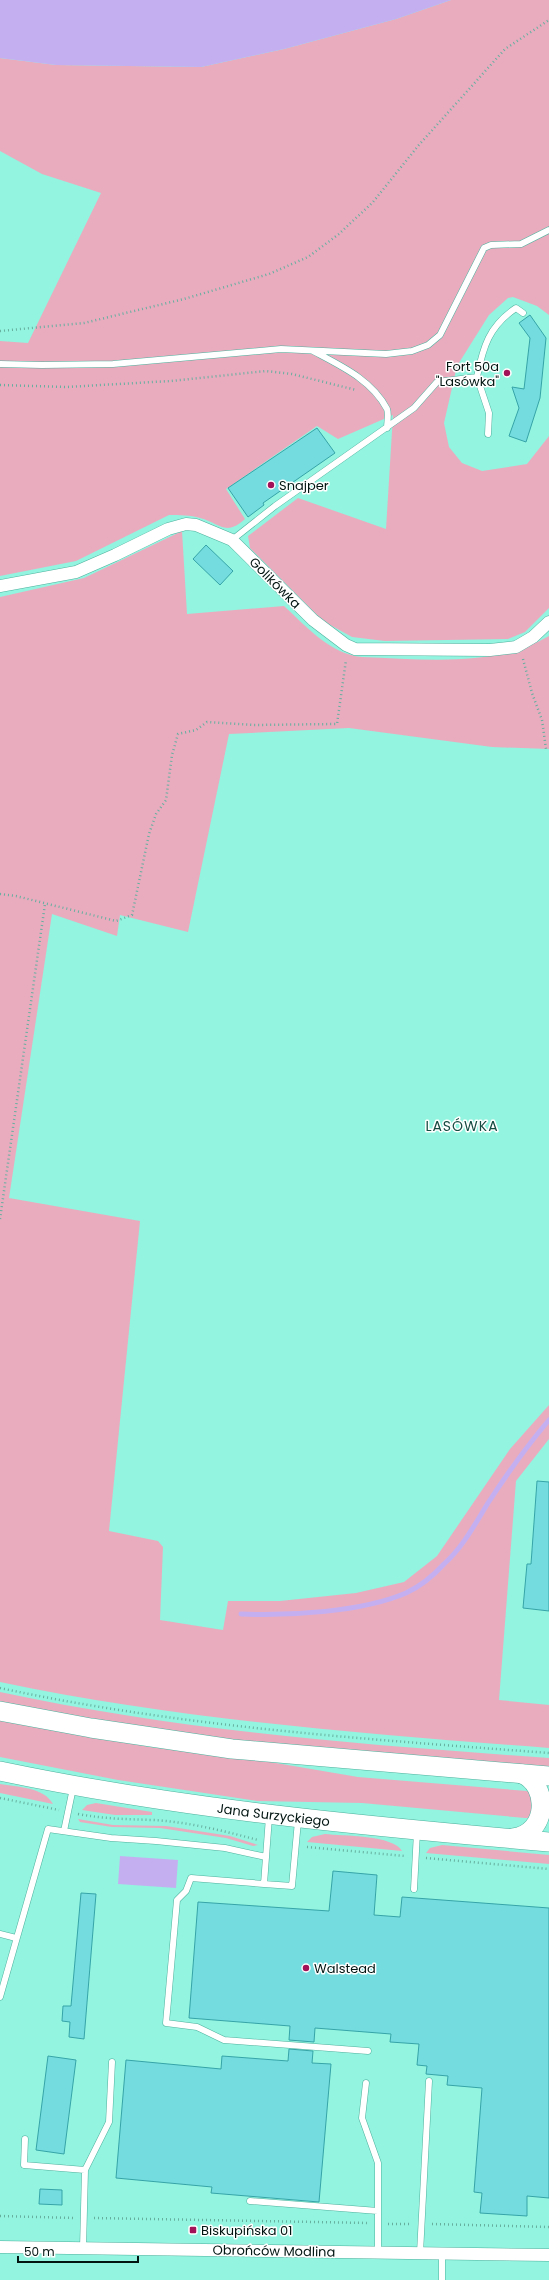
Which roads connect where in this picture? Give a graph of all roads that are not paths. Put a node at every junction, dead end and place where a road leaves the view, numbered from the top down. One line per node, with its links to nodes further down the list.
1 (549, 230): 3 (lane)
2 (523, 313): 5 (lane)
3 (310, 350): 4 (lane); 6 (lane)
4 (0, 364)
5 (477, 377): 6 (lane); 7 (lane)
6 (387, 428): 8 (lane)
7 (488, 434)
8 (232, 540): 9 (street, Golikówka); 10 (street, Golikówka)
9 (0, 586)
10 (549, 622)
11 (0, 1711): 13 (main road)
12 (0, 1770): 15 (main road, Jana Surzyckiego)
13 (516, 1773): 14 (main road); 20 (main road)
14 (549, 1776)
15 (73, 1786): 16 (main road, Jana Surzyckiego); 19 (lane)
16 (269, 1816): 17 (main road, Jana Surzyckiego); 22 (lane)
17 (298, 1819): 18 (main road, Jana Surzyckiego); 23 (lane)
18 (417, 1830): 20 (main road, Jana Surzyckiego); 24 (lane)
19 (64, 1831): 22 (lane); 26 (lane)
20 (502, 1838): 21 (main road, Jana Surzyckiego)
21 (549, 1842)
22 (266, 1857): 23 (lane)
23 (264, 1884): 28 (lane)
24 (414, 1889)
25 (0, 1934): 26 (lane)
26 (16, 1938): 27 (lane)
27 (0, 1997)
28 (368, 2051)
29 (112, 2062): 33 (lane)
30 (429, 2081): 39 (lane)
31 (366, 2083): 35 (lane)
32 (25, 2139): 33 (lane)
33 (85, 2170): 37 (lane)
34 (250, 2201): 35 (lane)
35 (378, 2211): 38 (lane)
36 (0, 2247): 37 (street, Obrońców Modlina)
37 (83, 2248): 38 (street, Obrońców Modlina)
38 (378, 2253): 39 (street, Obrońców Modlina)
39 (420, 2253): 40 (street, Obrońców Modlina)
40 (442, 2253): 41 (street, Obrońców Modlina); 42 (lane)
41 (549, 2255)
42 (442, 2280)

